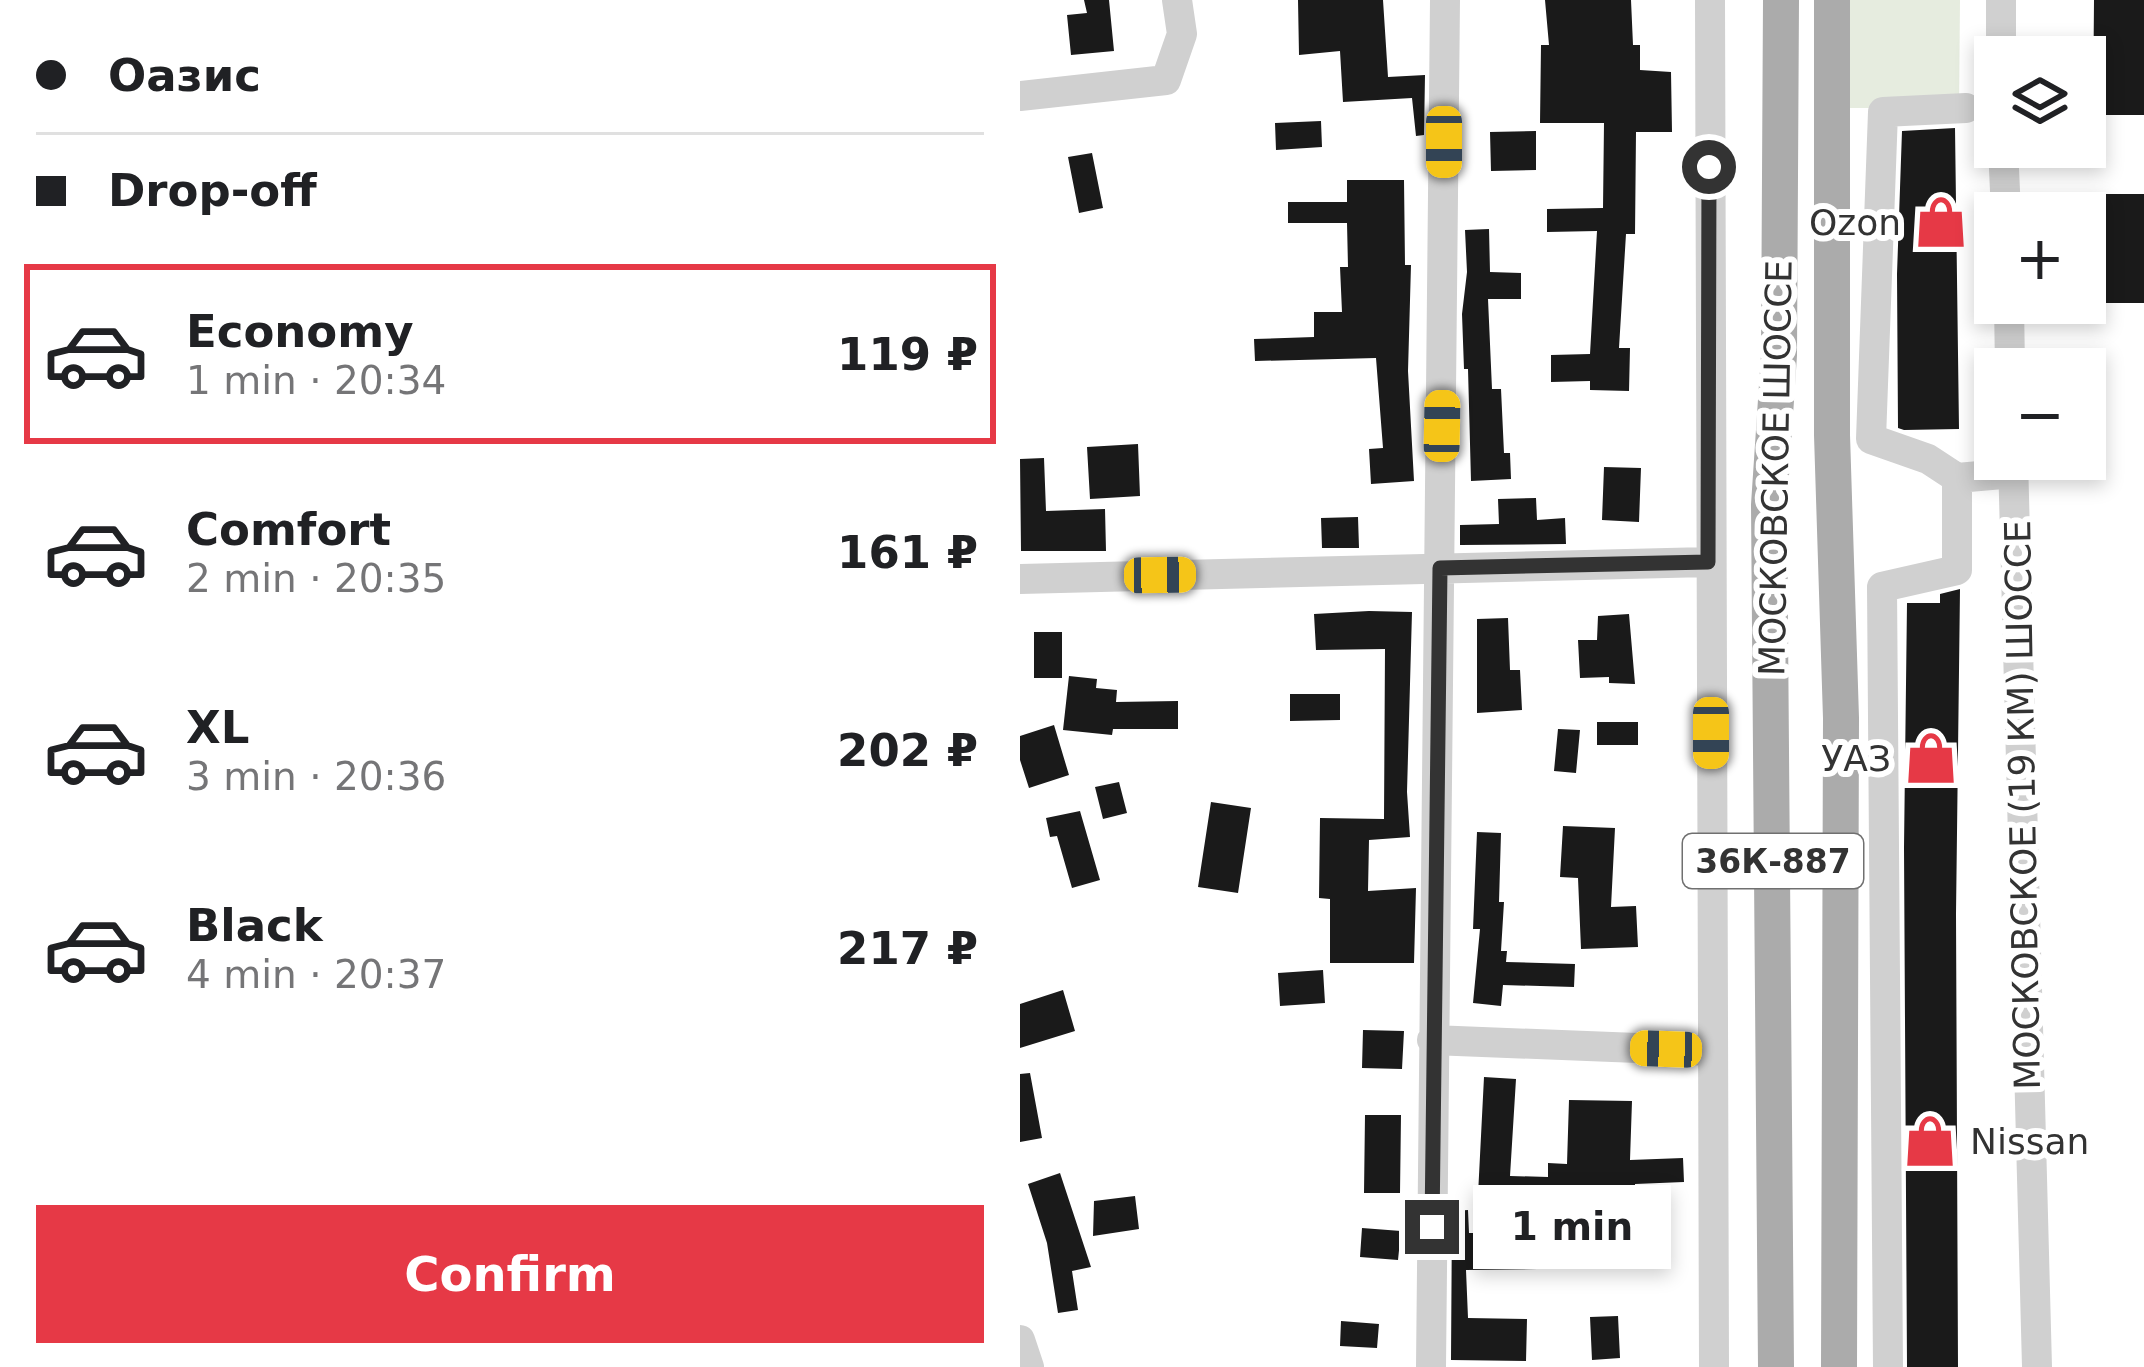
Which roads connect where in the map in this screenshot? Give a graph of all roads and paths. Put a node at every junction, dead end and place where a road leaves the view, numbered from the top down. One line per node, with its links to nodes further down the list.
1 (1177, 0): 8 (street)
2 (1445, 0): 18 (street)
3 (1709, 0): 17 (street)
4 (1781, 0): 11 (main road, МОСКОВСКОЕ ШОССЕ / 36К-887)
5 (1832, 0): 10 (main road, МОСКОВСКОЕ ШОССЕ / 36К-887)
6 (2001, 0): 7 (street)
7 (2001, 36)
8 (1020, 96)
9 (1966, 108): 15 (street)
10 (1831, 350): 11 (main road); 12 (main road, МОСКОВСКОЕ ШОССЕ / 36К-887)
11 (1778, 355): 13 (main road, МОСКОВСКОЕ ШОССЕ / 36К-887)
12 (1832, 435): 13 (main road); 27 (main road, МОСКОВСКОЕ ШОССЕ / 36К-887)
13 (1776, 436): 26 (main road, МОСКОВСКОЕ ШОССЕ / 36К-887)
14 (1974, 474): 15 (street)
15 (1957, 478): 28 (street)
16 (2013, 480): 29 (street, МОСКОВСКОЕ (19 КМ) ШОССЕ)
17 (1708, 562): 18 (street); 21 (street)
18 (1440, 568): 19 (street); 20 (street)
19 (1020, 579)
20 (1432, 1040): 21 (street); 24 (street)
21 (1713, 1051): 25 (street)
22 (1020, 1340): 23 (street)
23 (1029, 1367)
24 (1431, 1367)
25 (1714, 1367)
26 (1775, 1367)
27 (1839, 1367)
28 (1888, 1367)
29 (2037, 1367)

